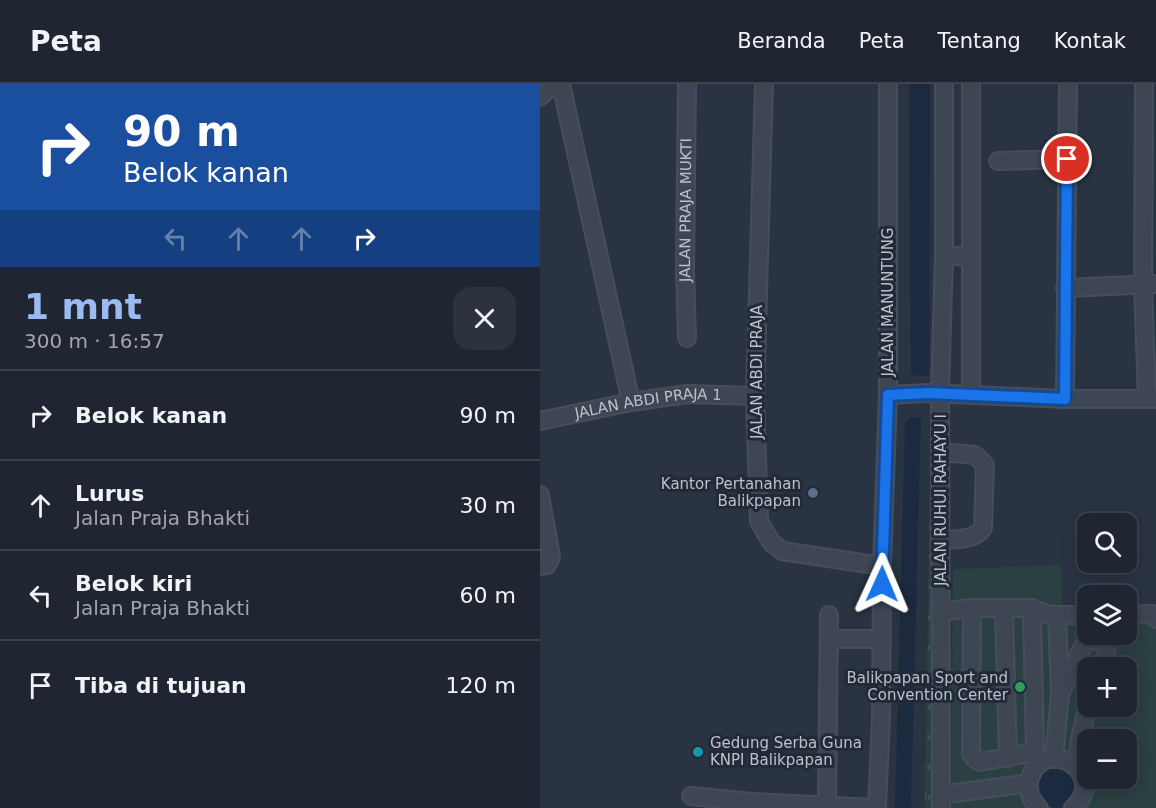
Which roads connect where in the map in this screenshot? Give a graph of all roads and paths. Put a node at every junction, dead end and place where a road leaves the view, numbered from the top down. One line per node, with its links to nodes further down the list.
1 (553, 84): 10 (street)
2 (561, 84): 28 (street)
3 (687, 84): 21 (street, JALAN PRAJA MUKTI)
4 (764, 84): 25 (street, JALAN ABDI PRAJA)
5 (888, 84): 23 (street, JALAN MANUNTUNG)
6 (944, 84): 14 (street, JALAN RUHUI RAHAYU I)
7 (971, 84): 15 (street)
8 (1068, 84): 12 (street)
9 (1144, 84): 11 (street)
10 (540, 97)
11 (1150, 135): 16 (street)
12 (1067, 159): 13 (street); 20 (street)
13 (998, 161)
14 (942, 178): 15 (street); 17 (street, JALAN RUHUI RAHAYU I)
15 (971, 178): 18 (street)
16 (1150, 212): 19 (street)
17 (944, 255): 18 (street); 22 (street, JALAN RUHUI RAHAYU I)
18 (971, 257): 24 (street)
19 (1149, 284): 20 (street); 26 (street)
20 (1065, 288): 27 (street)
21 (687, 338)
22 (934, 393): 23 (street); 24 (street); 30 (street, JALAN RUHUI RAHAYU I)
23 (894, 394): 34 (street, JALAN MANUNTUNG)
24 (971, 395): 27 (street)
25 (755, 396): 28 (street, JALAN ABDI PRAJA 1); 34 (street, JALAN ABDI PRAJA)
26 (1151, 398): 27 (street)
27 (1065, 399)
28 (631, 402): 29 (street, JALAN ABDI PRAJA 1)
29 (540, 421)
30 (941, 452): 32 (street, JALAN RUHUI RAHAYU I); 32 (street)
31 (540, 495): 33 (street)
32 (940, 540): 38 (street, JALAN RUHUI RAHAYU I)
33 (540, 566)
34 (882, 566): 45 (street, JALAN MANUNTUNG)
35 (972, 608): 37 (street); 38 (street); 48 (street)
36 (1032, 608): 37 (street); 40 (street); 49 (street)
37 (1004, 609): 48 (street)
38 (941, 612): 54 (street, JALAN RUHUI RAHAYU I)
39 (829, 615): 44 (street)
40 (1057, 615): 41 (street); 47 (street)
41 (1077, 615)
42 (1137, 615): 43 (street)
43 (1155, 615)
44 (829, 639): 45 (street); 56 (street)
45 (882, 639): 57 (street, JALAN MANUNTUNG)
46 (1084, 645): 47 (street)
47 (1060, 694): 49 (street)
48 (1008, 758): 49 (street)
49 (1044, 758): 50 (street); 51 (street)
50 (1077, 769)
51 (1029, 783): 54 (street); 58 (street)
52 (1083, 789): 55 (street)
53 (691, 796): 56 (street)
54 (941, 802)
55 (1081, 805)
56 (827, 807): 57 (street)
57 (876, 808)
58 (1034, 808)

